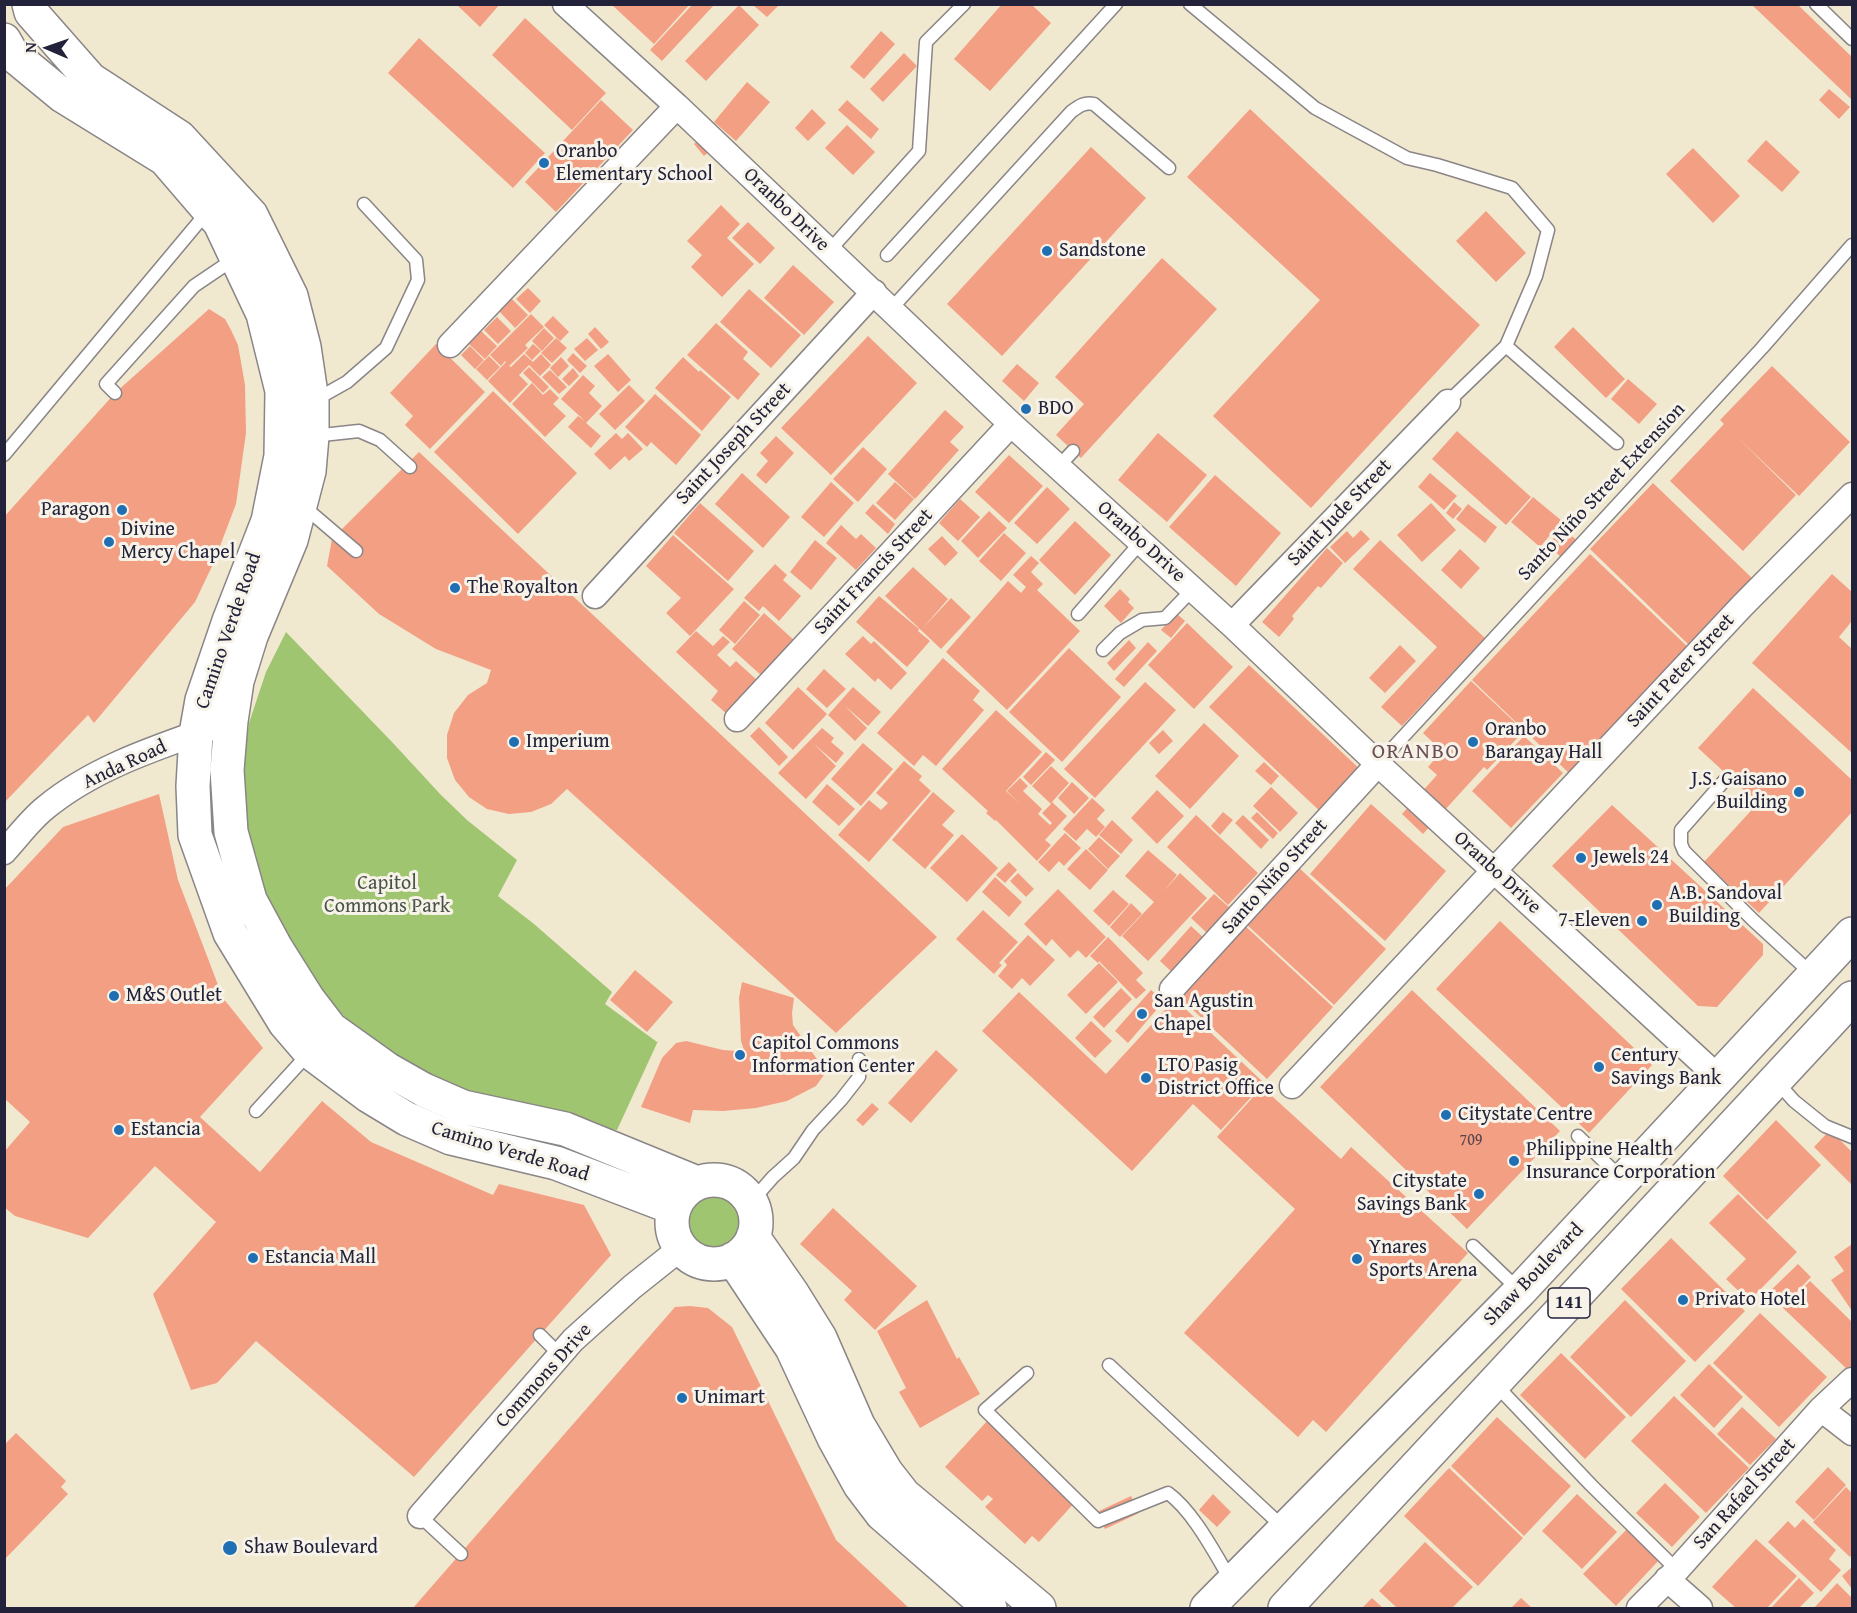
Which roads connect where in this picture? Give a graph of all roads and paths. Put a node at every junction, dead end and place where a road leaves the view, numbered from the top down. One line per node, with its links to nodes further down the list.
1 (565, 4): 11 (street, Oranbo Drive)
2 (964, 4): 17 (lane)
3 (1116, 4): 18 (lane)
4 (1190, 4): 21 (lane)
5 (1816, 4): 7 (lane)
6 (28, 10): 16 (street, Camino Verde Road)
7 (1852, 39)
8 (4, 40): 10 (street, Camino Verde Road)
9 (4, 78): 10 (street)
10 (63, 96): 14 (street, Camino Verde Road)
11 (677, 106): 17 (street, Oranbo Drive); 20 (street)
12 (1169, 168): 19 (lane)
13 (364, 204): 24 (lane)
14 (209, 210): 16 (street, Camino Verde Road); 27 (lane)
15 (1852, 245): 41 (lane, Santo Niño Street Extension)
16 (249, 249): 22 (lane); 24 (street, Camino Verde Road)
17 (829, 251): 19 (street, Oranbo Drive)
18 (887, 255)
19 (882, 301): 25 (street, Oranbo Drive); 34 (street, Saint Joseph Street)
20 (450, 345)
21 (1506, 346): 23 (lane); 26 (lane)
22 (115, 393)
23 (1448, 402): 36 (street, Saint Jude Street)
24 (297, 421): 28 (lane); 30 (street, Camino Verde Road); 40 (street, Camino Verde Road)
25 (1011, 424): 31 (street, Oranbo Drive); 38 (street, Saint Francis Street)
26 (1617, 443)
27 (4, 455)
28 (410, 467)
29 (1852, 495): 44 (street, Saint Peter Street)
30 (301, 503): 32 (lane); 39 (street, Camino Verde Road)
31 (1141, 542): 33 (street, Oranbo Drive); 35 (lane)
32 (356, 551)
33 (1193, 589): 36 (street, Oranbo Drive); 37 (lane)
34 (595, 596)
35 (1078, 614)
36 (1232, 625): 41 (street, Oranbo Drive)
37 (1103, 650)
38 (737, 720)
39 (231, 721): 40 (street, Anda Road); 49 (street, Camino Verde Road)
40 (196, 734): 43 (street, Anda Road); 49 (street, Camino Verde Road)
41 (1378, 764): 44 (street, Oranbo Drive); 47 (street, Santo Niño Street)
42 (1724, 781): 46 (lane)
43 (4, 852)
44 (1495, 871): 51 (street, Oranbo Drive); 53 (street, Saint Peter Street)
45 (1852, 934): 46 (street, Shaw Boulevard / 141)
46 (1813, 975): 51 (street, Shaw Boulevard / 141)
47 (1172, 989)
48 (1852, 998): 52 (street, 141)
49 (321, 1041): 54 (lane); 58 (street, Camino Verde Road); 60 (street, Camino Verde Road)
50 (859, 1059): 59 (lane)
51 (1719, 1078): 57 (street, Shaw Boulevard / 141)
52 (1776, 1081): 56 (lane); 70 (street, 141)
53 (1292, 1086)
54 (256, 1111)
55 (1578, 1136): 57 (lane)
56 (1852, 1137)
57 (1623, 1180): 64 (street, Shaw Boulevard / 141)
58 (697, 1183): 59 (street); 60 (street)
59 (751, 1202): 63 (street)
60 (674, 1208): 62 (street)
61 (1473, 1246): 64 (lane)
62 (681, 1248): 63 (street); 66 (street, Commons Drive)
63 (743, 1248): 78 (street); 79 (street)
64 (1520, 1291): 74 (street, Shaw Boulevard / 141)
65 (540, 1335): 66 (lane)
66 (560, 1355): 73 (street, Commons Drive)
67 (1109, 1365): 74 (lane)
68 (1027, 1373): 77 (lane)
69 (1852, 1380): 71 (street, San Rafael Street)
70 (1494, 1383): 76 (lane); 80 (street, 141)
71 (1821, 1409): 72 (street); 76 (street, San Rafael Street)
72 (1852, 1433)
73 (420, 1516): 75 (lane)
74 (1286, 1530): 77 (street, Shaw Boulevard / 141)
75 (461, 1554)
76 (1672, 1574): 81 (street, San Rafael Street); 82 (street)
77 (1212, 1600)
78 (990, 1608)
79 (1039, 1608)
80 (1286, 1608)
81 (1639, 1608)
82 (1700, 1608)

